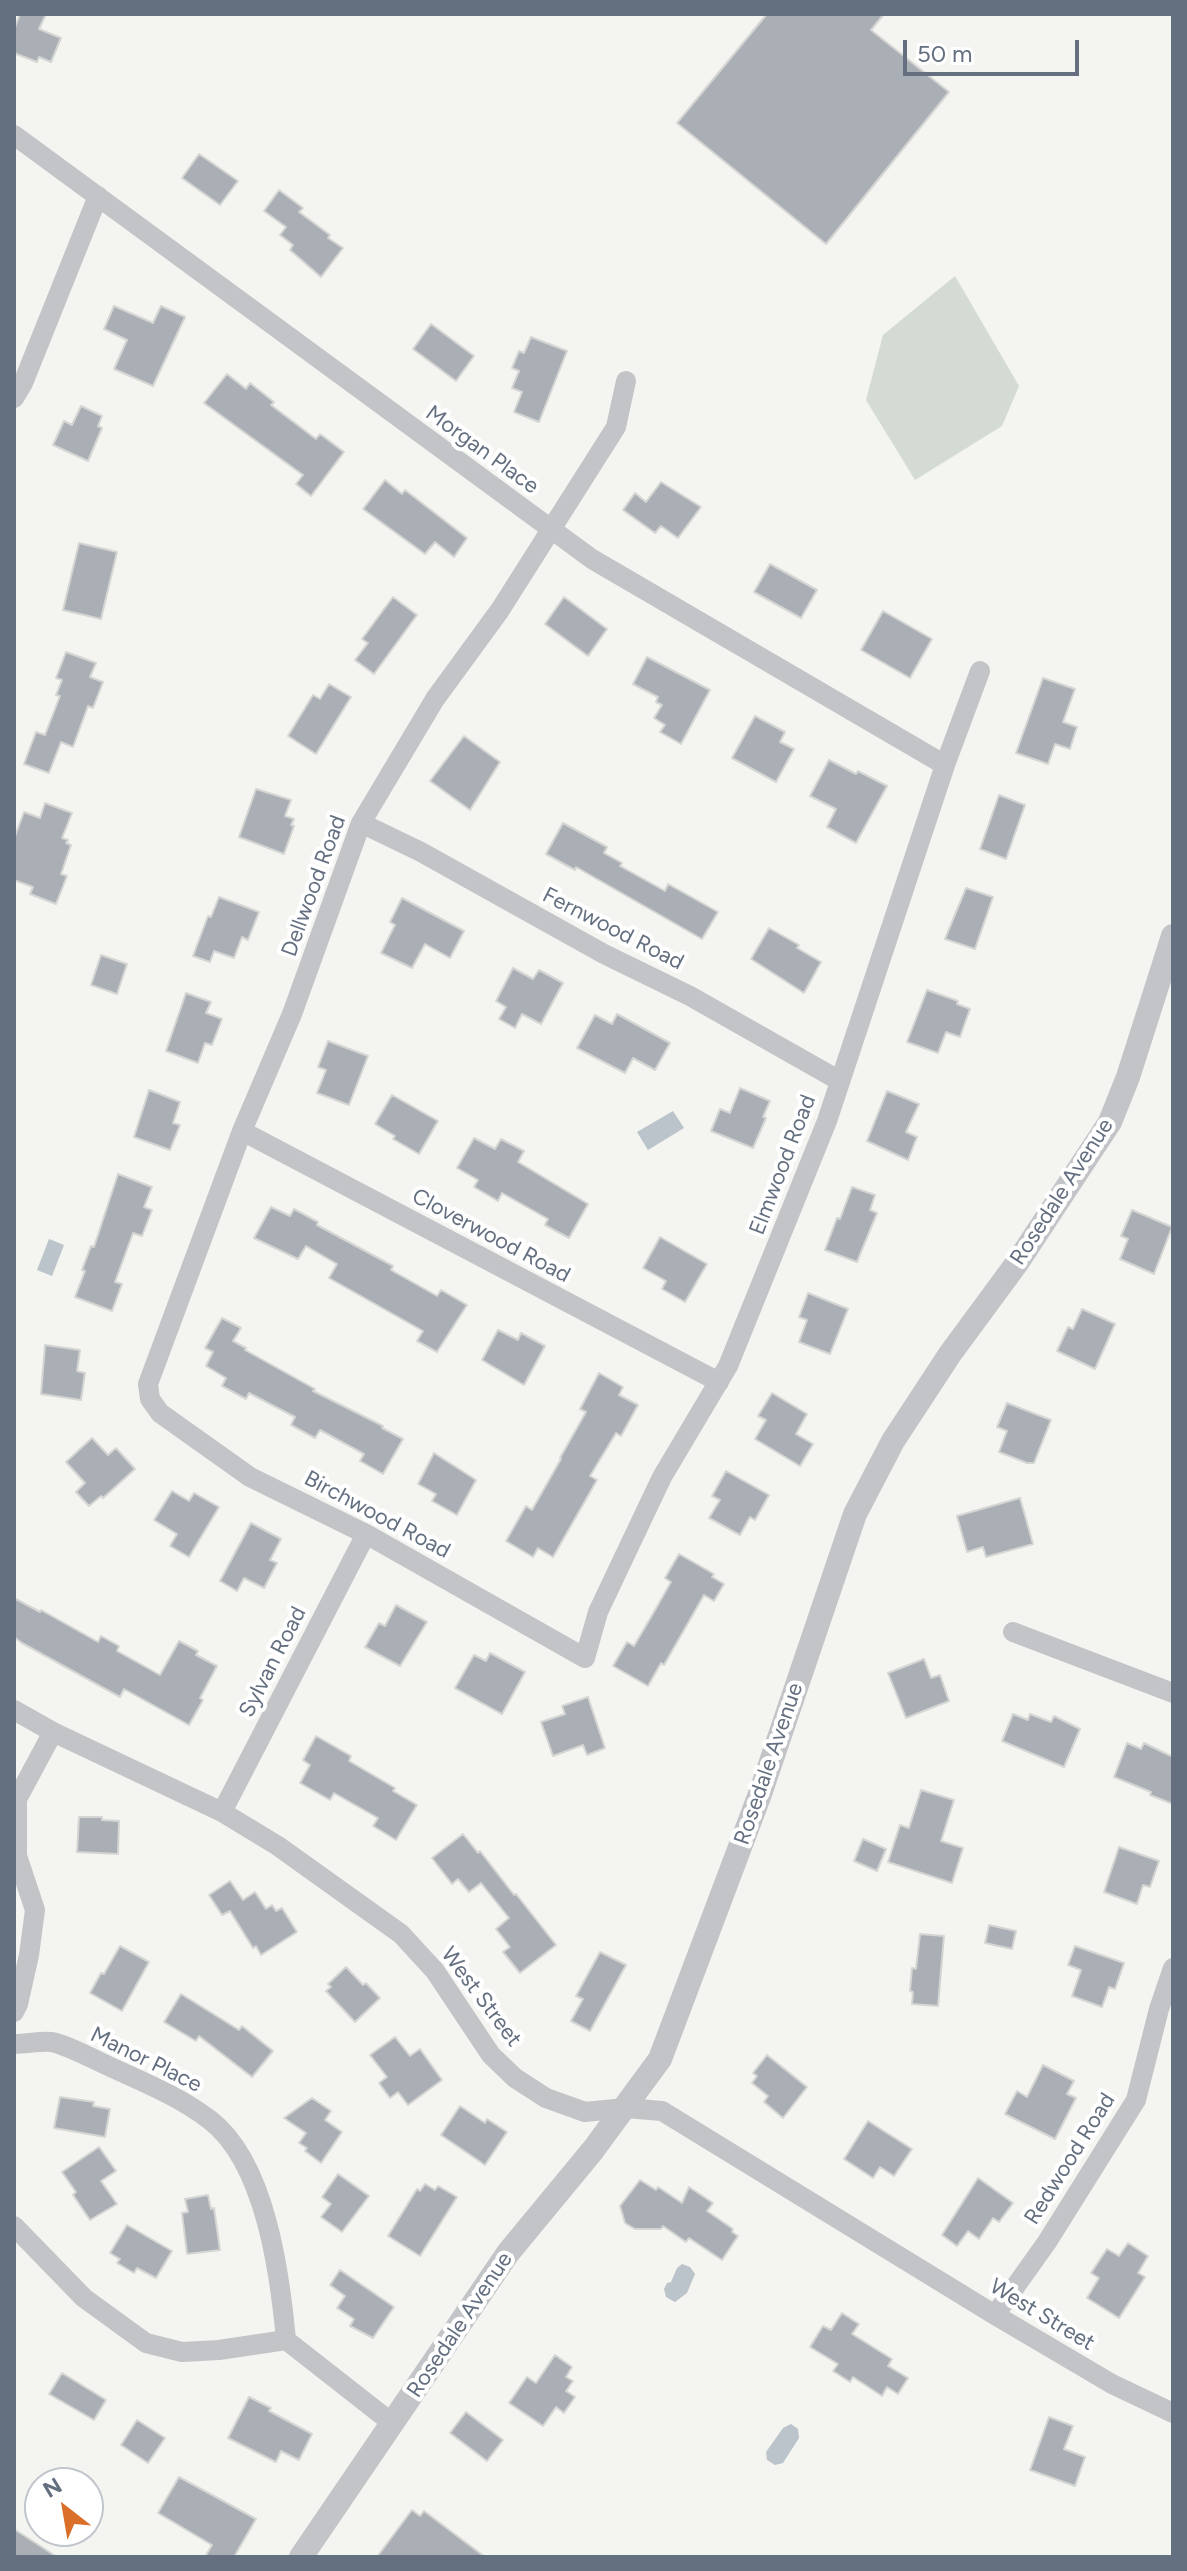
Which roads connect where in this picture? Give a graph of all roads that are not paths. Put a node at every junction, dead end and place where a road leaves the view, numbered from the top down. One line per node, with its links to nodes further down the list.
1 (14, 135): 2 (street, Morgan Place)
2 (98, 196): 4 (street); 5 (street, Morgan Place)
3 (626, 381): 5 (street, Dellwood Road)
4 (14, 398)
5 (552, 531): 7 (street, Morgan Place); 8 (street, Dellwood Road)
6 (980, 671): 7 (street, Elmwood Road)
7 (945, 765): 10 (street, Elmwood Road)
8 (361, 823): 10 (street, Fernwood Road); 11 (street, Dellwood Road)
9 (1173, 936): 25 (street, Rosedale Avenue)
10 (840, 1081): 12 (street, Elmwood Road)
11 (242, 1131): 12 (street, Cloverwood Road); 13 (street, Dellwood Road)
12 (719, 1382): 16 (street, Elmwood Road)
13 (154, 1404): 14 (street, Birchwood Road)
14 (366, 1534): 16 (street, Birchwood Road); 20 (street, Sylvan Road)
15 (1013, 1632): 17 (street)
16 (585, 1658)
17 (1173, 1693)
18 (14, 1710): 19 (street, West Street)
19 (53, 1732): 20 (street, West Street); 22 (street)
20 (222, 1812): 25 (street, West Street)
21 (1173, 1968): 23 (street, Redwood Road)
22 (14, 2012)
23 (1166, 2012): 27 (street, Redwood Road)
24 (14, 2044): 28 (street, Manor Place)
25 (625, 2108): 27 (street, West Street); 30 (street, Rosedale Avenue)
26 (14, 2226): 28 (street)
27 (995, 2315): 29 (street, West Street)
28 (286, 2340): 30 (street)
29 (1173, 2413)
30 (392, 2423): 31 (street, Rosedale Avenue)
31 (301, 2557)

